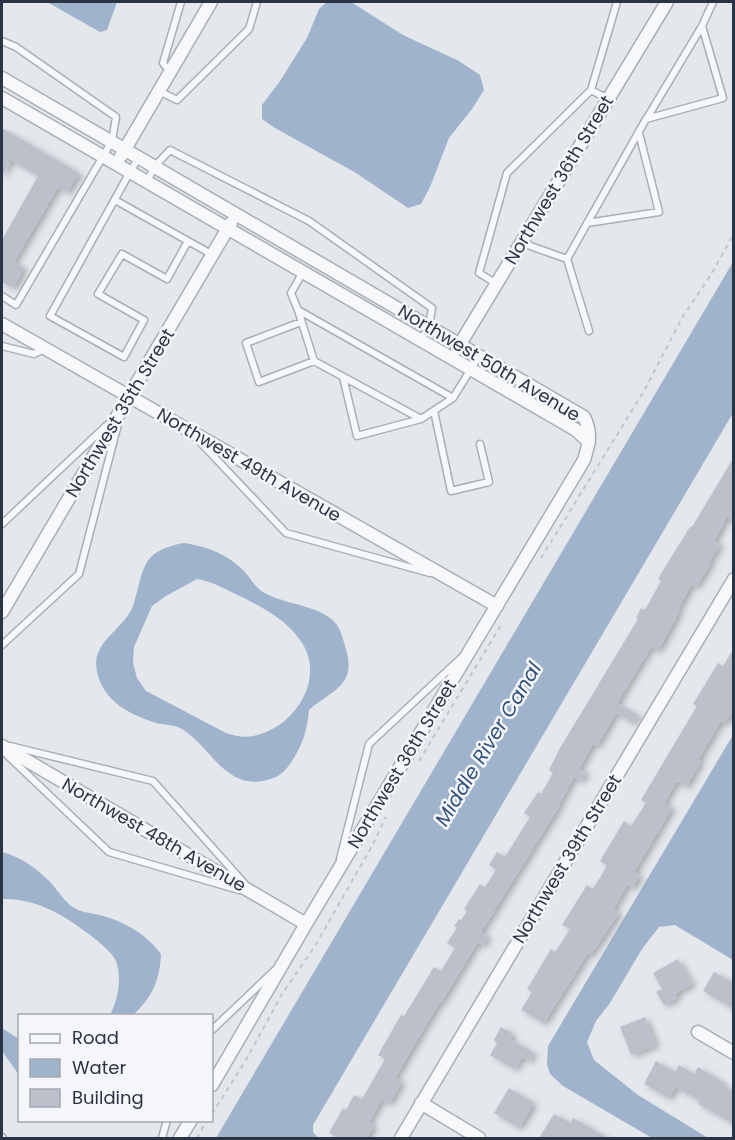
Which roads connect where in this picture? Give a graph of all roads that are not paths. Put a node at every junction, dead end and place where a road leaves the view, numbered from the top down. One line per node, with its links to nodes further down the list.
1 (181, 2): 9 (lane)
2 (211, 2): 9 (street)
3 (257, 2): 12 (lane)
4 (617, 2): 11 (lane)
5 (667, 2): 14 (street, Northwest 36th Street)
6 (713, 2): 7 (lane)
7 (702, 26): 15 (lane); 15 (lane)
8 (2, 40): 17 (lane)
9 (170, 72): 12 (street)
10 (2, 78): 17 (street, Northwest 50th Avenue)
11 (591, 90): 14 (lane); 34 (lane)
12 (159, 92): 18 (street)
13 (2, 98): 19 (street, Northwest 50th Avenue)
14 (608, 99): 30 (street, Northwest 36th Street)
15 (646, 118): 16 (lane)
16 (639, 132): 27 (lane); 27 (lane)
17 (112, 141): 18 (street, Northwest 50th Avenue); 19 (lane)
18 (126, 149): 20 (street, Northwest 50th Avenue); 21 (street)
19 (103, 157): 21 (street, Northwest 50th Avenue); 35 (lane)
20 (139, 157): 22 (street, Northwest 50th Avenue); 23 (lane)
21 (116, 164): 23 (street, Northwest 50th Avenue)
22 (155, 166): 24 (lane); 26 (street, Northwest 50th Avenue); 39 (lane)
23 (130, 172): 24 (street, Northwest 50th Avenue); 25 (lane)
24 (147, 182): 28 (street, Northwest 50th Avenue)
25 (115, 200): 29 (lane); 29 (lane)
26 (237, 214): 28 (street, Northwest 35th Street); 39 (street, Northwest 50th Avenue)
27 (587, 223): 32 (lane)
28 (228, 229): 31 (street, Northwest 35th Street); 33 (street, Northwest 50th Avenue)
29 (188, 241): 31 (lane)
30 (521, 243): 32 (lane); 34 (street, Northwest 36th Street)
31 (213, 255): 50 (street, Northwest 35th Street)
32 (567, 259): 40 (lane)
33 (303, 272): 36 (lane); 41 (street, Northwest 50th Avenue)
34 (497, 284): 42 (street, Northwest 36th Street)
35 (2, 296)
36 (298, 310): 37 (lane); 51 (lane)
37 (301, 322): 47 (lane); 47 (lane)
38 (2, 324): 44 (street, Northwest 49th Avenue)
39 (429, 326): 41 (lane); 42 (street, Northwest 50th Avenue)
40 (589, 331)
41 (421, 340): 46 (street, Northwest 50th Avenue)
42 (460, 344): 45 (street, Northwest 50th Avenue); 46 (street, Northwest 36th Street)
43 (2, 346): 44 (lane)
44 (45, 349): 50 (street, Northwest 49th Avenue)
45 (480, 356): 48 (lane); 56 (street, Northwest 50th Avenue)
46 (452, 358): 48 (street, Northwest 50th Avenue)
47 (314, 361): 49 (lane)
48 (472, 369): 51 (lane); 56 (street, Northwest 50th Avenue)
49 (343, 377): 54 (lane); 54 (lane)
50 (130, 397): 53 (street, Northwest 35th Street); 55 (street, Northwest 49th Avenue)
51 (453, 398): 52 (lane)
52 (434, 411): 54 (lane); 57 (lane)
53 (121, 412): 58 (lane); 62 (street, Northwest 35th Street); 63 (lane)
54 (421, 419)
55 (192, 432): 59 (street, Northwest 49th Avenue); 59 (lane)
56 (589, 442): 61 (street, Northwest 36th Street)
57 (480, 444)
58 (2, 524)
59 (446, 577): 61 (street, Northwest 49th Avenue)
60 (734, 579): 74 (street, Northwest 39th Street)
61 (497, 606): 64 (street, Northwest 36th Street)
62 (2, 612)
63 (2, 645)
64 (472, 647): 66 (street, Northwest 36th Street); 66 (lane)
65 (2, 746): 67 (street, Northwest 48th Avenue); 67 (lane); 67 (lane)
66 (337, 871): 68 (street, Northwest 36th Street)
67 (254, 894): 68 (street, Northwest 48th Avenue)
68 (306, 924): 69 (street, Northwest 36th Street)
69 (284, 961): 70 (lane); 73 (street, Northwest 36th Street)
70 (213, 1029)
71 (698, 1032): 72 (street)
72 (734, 1053)
73 (213, 1083)
74 (422, 1103): 79 (street, Northwest 39th Street); 80 (street)
75 (166, 1122): 77 (lane)
76 (189, 1122): 78 (street)
77 (162, 1138)
78 (180, 1138)
79 (401, 1138)
80 (479, 1138)

